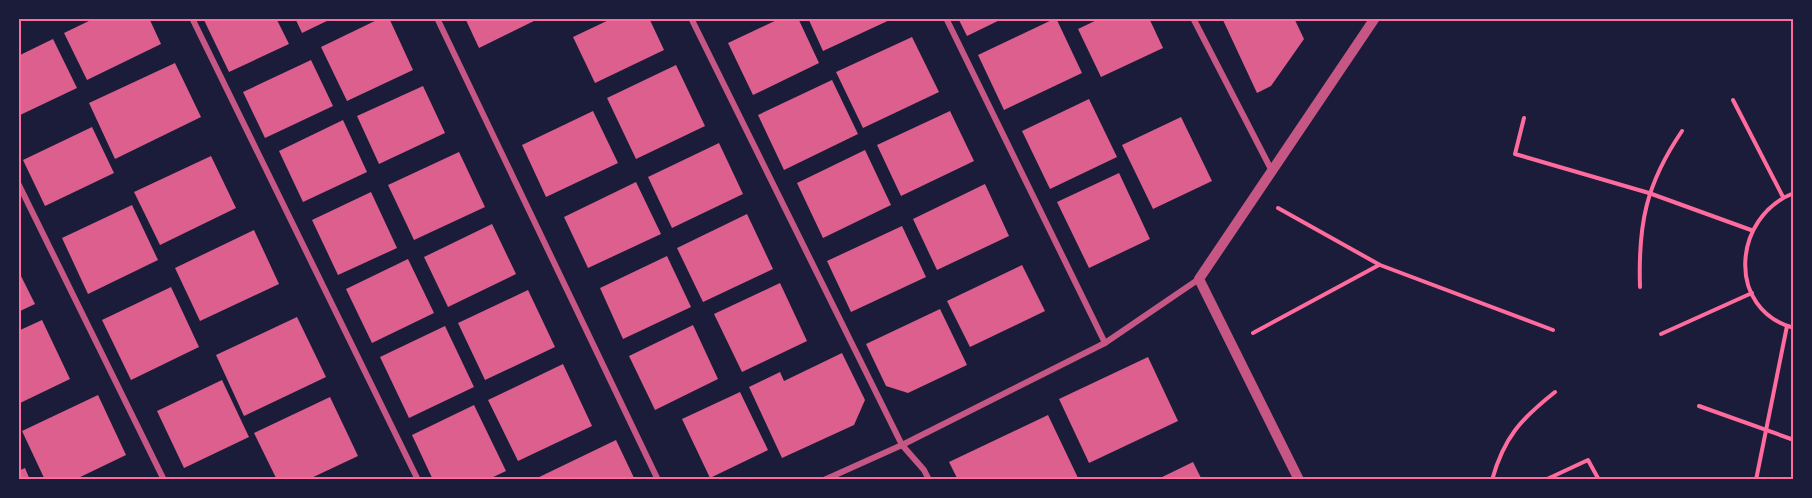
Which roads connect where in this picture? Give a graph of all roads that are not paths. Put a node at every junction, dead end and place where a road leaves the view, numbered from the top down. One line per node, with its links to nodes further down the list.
1 (192, 18): 13 (street)
2 (437, 18): 14 (street)
3 (691, 18): 11 (street)
4 (946, 18): 10 (street)
5 (1193, 18): 7 (street)
6 (1375, 18): 7 (street)
7 (1272, 171): 9 (street)
8 (18, 183): 12 (street)
9 (1199, 279): 10 (street); 17 (street)
10 (1105, 343): 11 (street)
11 (902, 446): 15 (street); 16 (street)
12 (164, 480)
13 (418, 480)
14 (658, 480)
15 (824, 480)
16 (929, 480)
17 (1299, 480)

